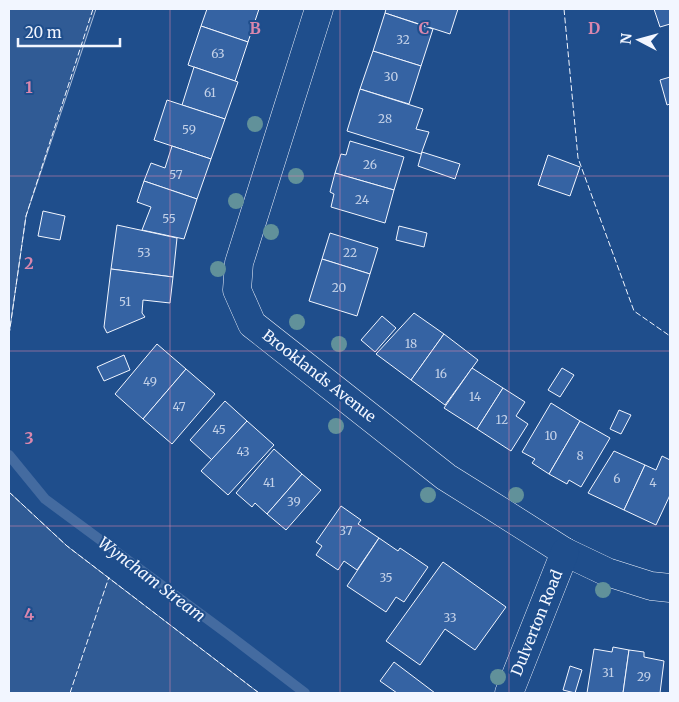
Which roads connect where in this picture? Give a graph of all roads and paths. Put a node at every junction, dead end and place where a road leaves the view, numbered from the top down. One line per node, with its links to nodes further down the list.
1 (319, 9): 2 (street, Brooklands Avenue)
2 (565, 552): 3 (street, Brooklands Avenue); 4 (street, Dulverton Road)
3 (670, 588)
4 (509, 693)

